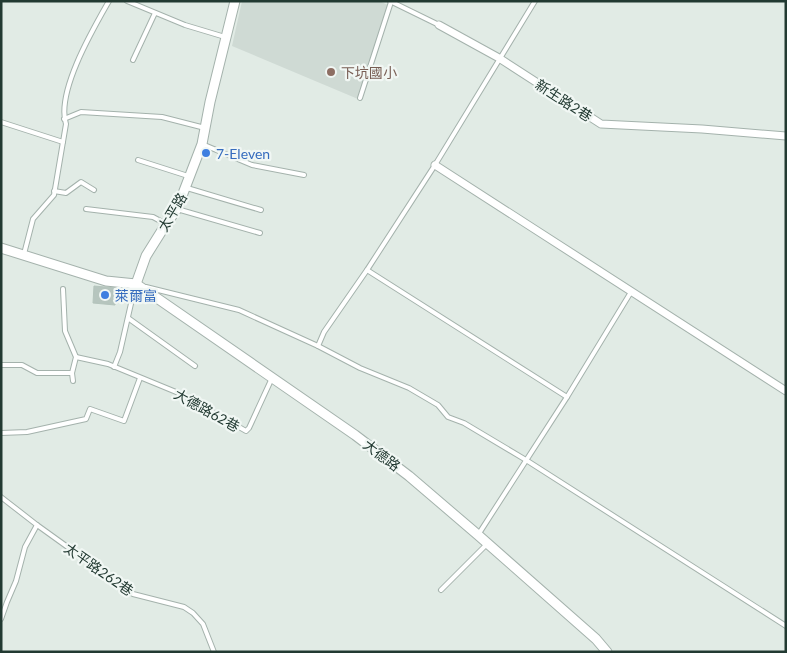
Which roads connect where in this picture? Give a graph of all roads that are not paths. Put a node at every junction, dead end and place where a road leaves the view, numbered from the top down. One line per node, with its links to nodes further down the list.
1 (109, 1): 12 (lane)
2 (127, 1): 6 (lane)
3 (235, 1): 8 (street, 太平路)
4 (391, 1): 7 (lane, 新生路2巷); 11 (lane)
5 (534, 1): 9 (lane)
6 (155, 14): 8 (lane); 10 (lane)
7 (439, 25): 9 (street, 新生路2巷)
8 (227, 38): 14 (street, 太平路)
9 (499, 58): 15 (street, 新生路2巷); 19 (lane)
10 (133, 60)
11 (360, 98)
12 (64, 119): 14 (lane); 16 (lane)
13 (1, 122): 16 (lane)
14 (206, 128): 17 (street, 太平路)
15 (786, 136)
16 (62, 142): 24 (lane)
17 (202, 144): 20 (lane); 21 (street, 太平路)
18 (138, 160): 21 (lane)
19 (435, 165): 32 (lane); 35 (street)
20 (304, 176)
21 (190, 177): 22 (street, 太平路)
22 (186, 188): 26 (street, 太平路); 27 (lane)
23 (94, 190): 24 (lane)
24 (54, 191): 31 (lane)
25 (86, 209): 28 (lane)
26 (177, 209): 28 (street, 太平路); 29 (lane)
27 (261, 210)
28 (166, 224): 33 (street, 太平路)
29 (260, 234)
30 (1, 248): 31 (street)
31 (24, 254): 33 (street)
32 (367, 270): 37 (lane); 47 (lane)
33 (136, 284): 36 (lane); 37 (lane); 44 (street, 大德路)
34 (63, 289): 38 (lane)
35 (631, 292): 46 (street); 47 (lane)
36 (128, 318): 40 (lane); 41 (lane)
37 (318, 346): 49 (lane)
38 (76, 357): 41 (lane); 42 (lane)
39 (1, 365): 42 (lane)
40 (195, 366)
41 (114, 367): 43 (lane)
42 (72, 373): 45 (lane)
43 (140, 378): 44 (lane, 大德路62巷); 48 (lane)
44 (272, 378): 52 (street, 大德路)
45 (73, 381)
46 (786, 391)
47 (567, 397): 49 (lane)
48 (1, 433)
49 (526, 460): 52 (lane); 57 (lane)
50 (1, 497): 51 (lane, 太平路262巷)
51 (37, 525): 55 (lane); 58 (lane, 太平路262巷)
52 (478, 535): 53 (street, 大德路)
53 (487, 544): 54 (lane); 59 (street, 大德路)
54 (441, 590)
55 (3, 606): 56 (lane)
56 (1, 619)
57 (786, 626)
58 (214, 652)
59 (607, 652)

